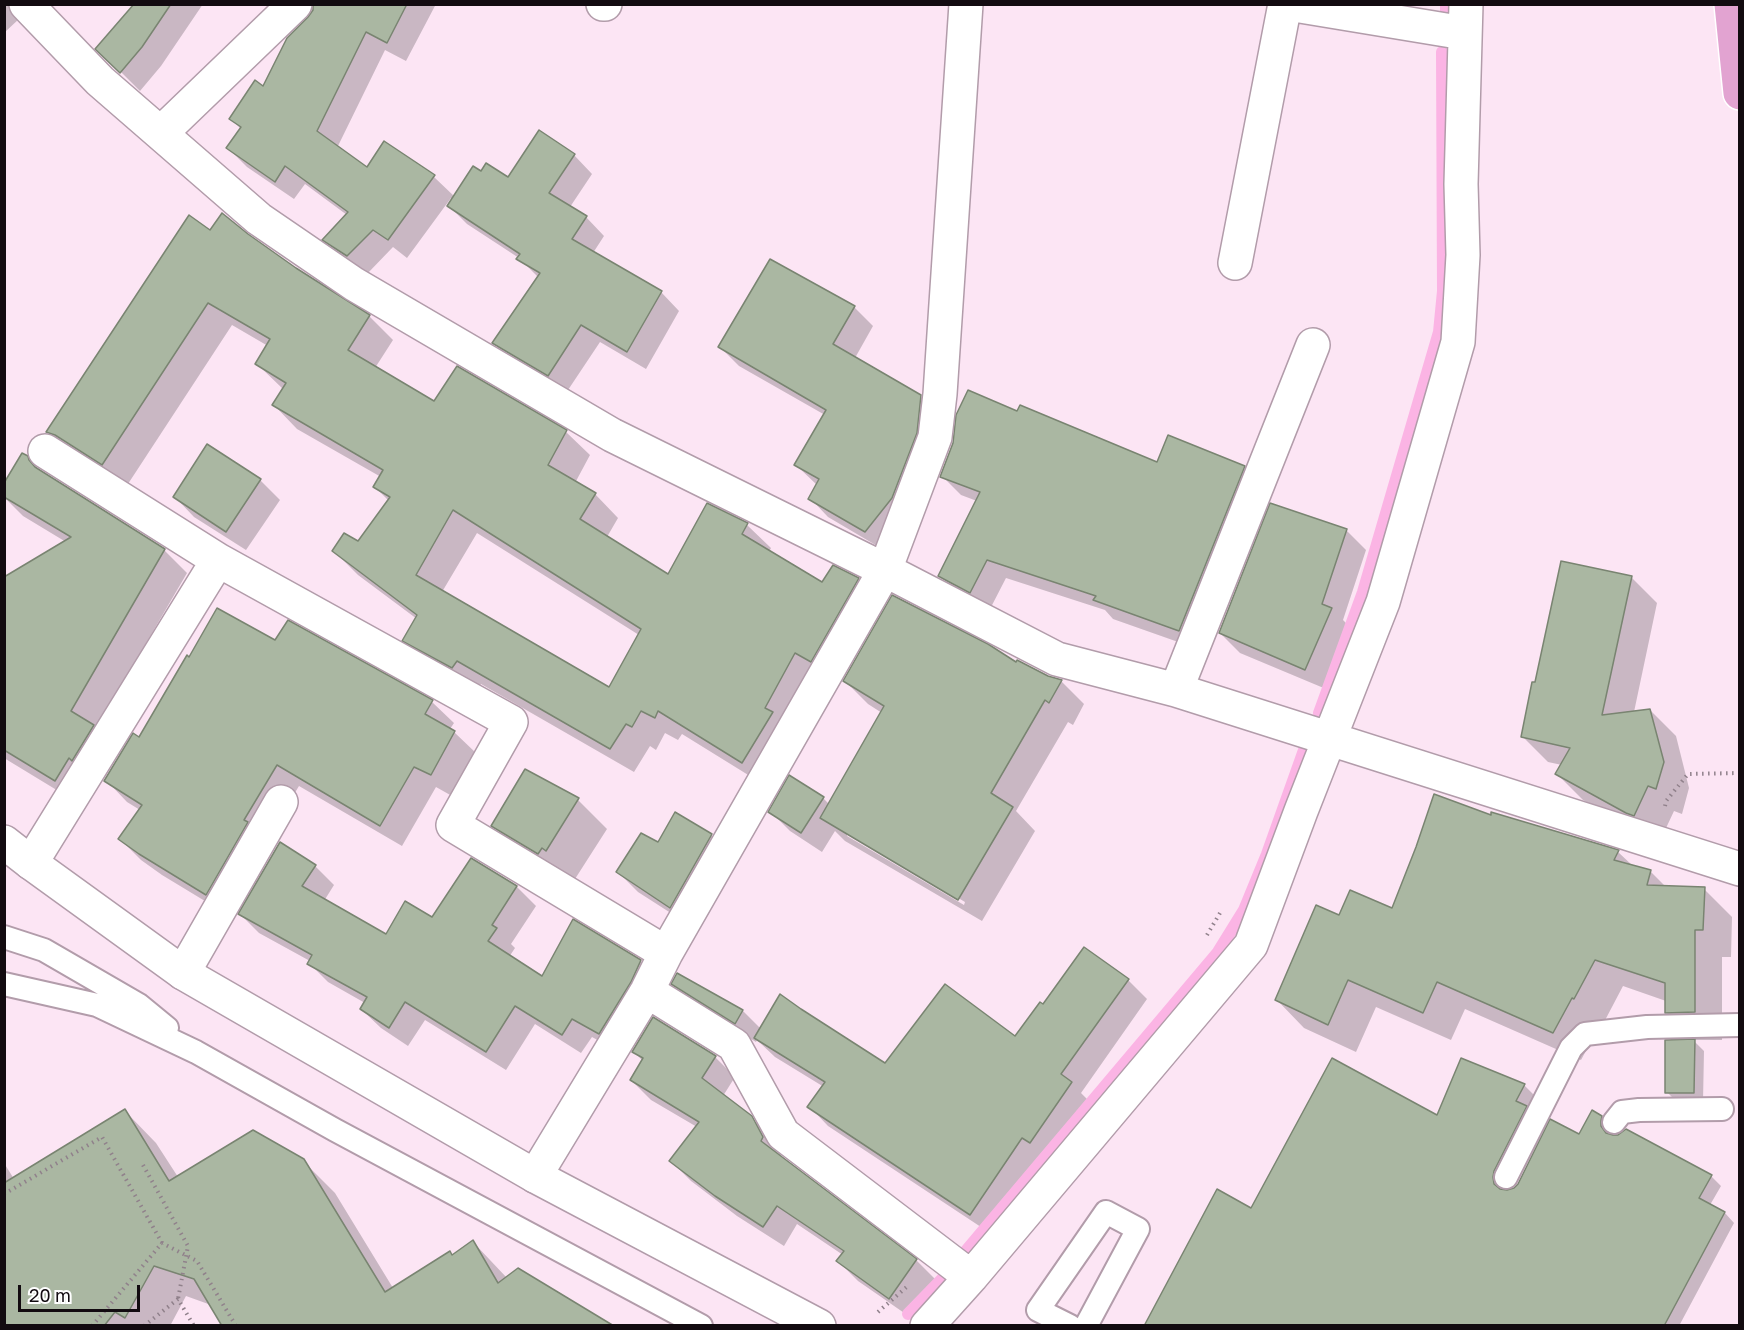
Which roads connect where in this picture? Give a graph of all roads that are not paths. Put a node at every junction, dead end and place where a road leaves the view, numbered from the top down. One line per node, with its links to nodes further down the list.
1 (26, 4): 8 (street)
2 (296, 4): 8 (street)
3 (966, 4): 13 (street)
4 (1286, 4): 6 (street); 9 (street)
5 (1731, 4): 7 (main road)
6 (1465, 19): 15 (street)
7 (1740, 93)
8 (161, 134): 13 (street)
9 (1235, 263)
10 (1313, 345): 14 (street)
11 (45, 451): 12 (street)
12 (218, 560): 18 (street); 21 (street)
13 (885, 570): 14 (street); 21 (street)
14 (1176, 690): 15 (street)
15 (1331, 739): 19 (street); 31 (street)
16 (281, 802): 22 (street)
17 (4, 842): 18 (street)
18 (31, 863): 22 (street)
19 (1740, 870)
20 (4, 937): 26 (lane)
21 (666, 953): 24 (street)
22 (183, 973): 29 (street)
23 (4, 984): 26 (lane)
24 (647, 991): 29 (street); 31 (street)
25 (1740, 1025): 30 (lane)
26 (196, 1052): 32 (lane)
27 (1722, 1109): 28 (lane)
28 (1614, 1122)
29 (535, 1176): 33 (street)
30 (1506, 1177)
31 (971, 1277): 34 (street)
32 (700, 1326)
33 (819, 1326)
34 (927, 1326)
35 (1070, 1326): 36 (lane)
36 (1086, 1326)

